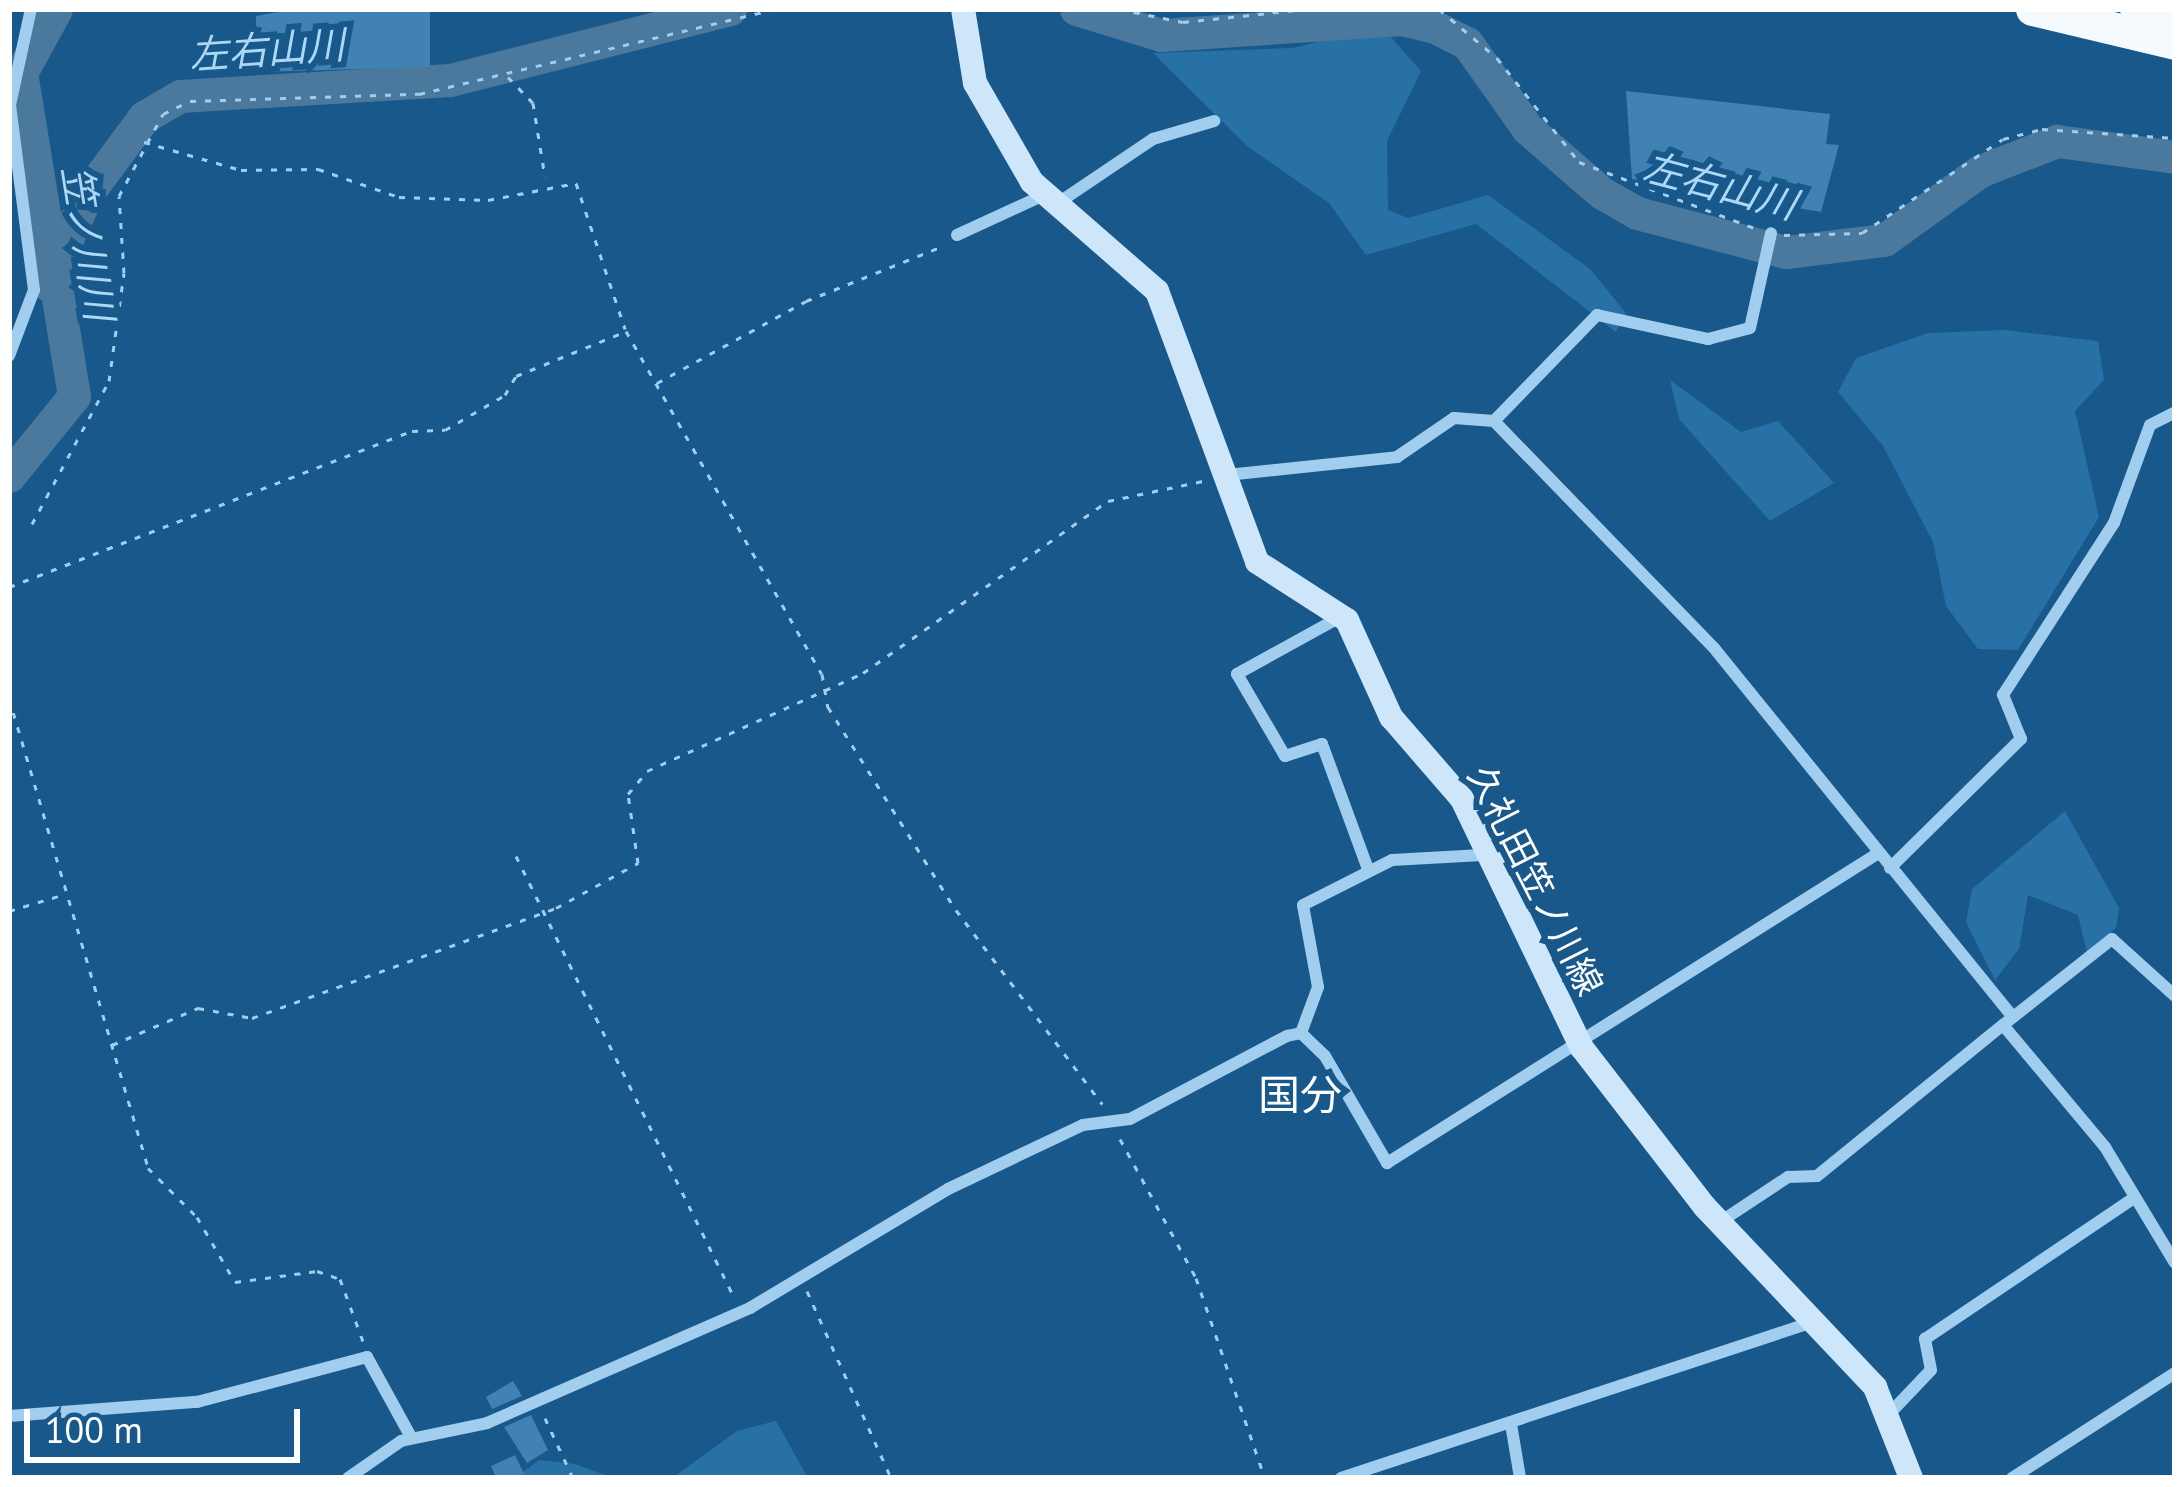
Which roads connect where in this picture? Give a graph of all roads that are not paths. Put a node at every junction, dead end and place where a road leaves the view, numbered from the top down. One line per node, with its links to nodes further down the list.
1 (31, 9): 11 (street)
2 (963, 9): 8 (main road)
3 (2032, 9): 6 (highway)
4 (2136, 9): 5 (highway)
5 (2175, 18)
6 (2175, 43)
7 (1214, 121): 8 (street)
8 (1050, 200): 9 (street); 14 (main road)
9 (957, 236)
10 (1771, 237): 13 (street)
11 (9, 356)
12 (2175, 412): 18 (street)
13 (1494, 421): 14 (street); 16 (street)
14 (1227, 475): 15 (main road)
15 (1343, 615): 17 (main road, 久礼田笠ノ川線); 19 (street)
16 (1877, 854): 18 (street); 23 (street)
17 (1481, 855): 19 (street); 23 (main road, 久礼田笠ノ川線)
18 (1890, 868): 21 (street)
19 (1368, 869): 22 (street)
20 (2175, 996): 21 (street)
21 (2008, 1020): 24 (street); 25 (street)
22 (1301, 1033): 23 (street); 32 (street)
23 (1582, 1048): 25 (main road, 久礼田笠ノ川線)
24 (2134, 1198): 26 (street); 29 (street)
25 (1720, 1222): 27 (main road, 久礼田笠ノ川線)
26 (2175, 1263)
27 (1812, 1321): 29 (main road, 久礼田笠ノ川線); 31 (street)
28 (2175, 1373): 37 (street)
29 (1891, 1412): 36 (main road, 久礼田笠ノ川線)
30 (9, 1416): 32 (street)
31 (1511, 1424): 34 (street); 35 (street)
32 (411, 1437): 33 (street)
33 (347, 1478)
34 (1341, 1478)
35 (1520, 1478)
36 (1911, 1478)
37 (2012, 1478)

